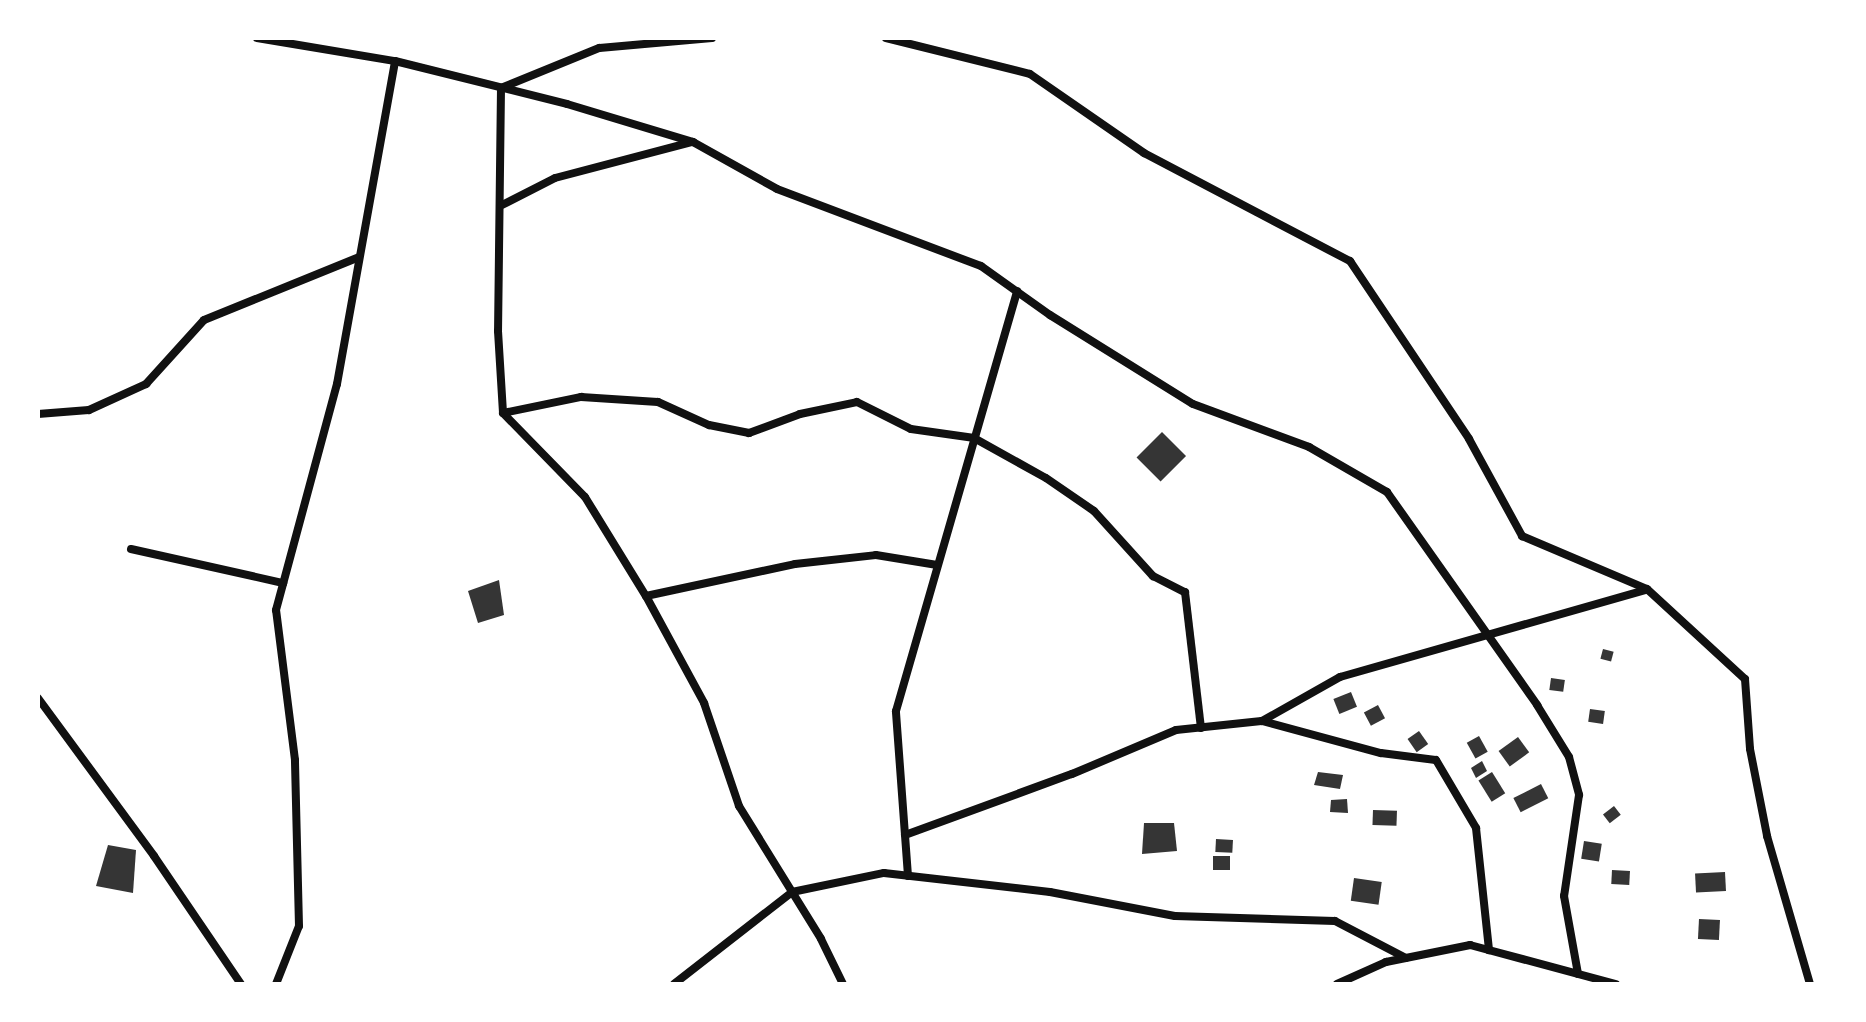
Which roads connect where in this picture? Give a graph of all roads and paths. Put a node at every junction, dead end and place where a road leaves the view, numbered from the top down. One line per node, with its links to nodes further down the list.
1 (257, 38): 4 (street)
2 (712, 38): 5 (street)
3 (886, 38): 16 (street)
4 (395, 61): 5 (street); 8 (street)
5 (501, 88): 6 (street); 7 (street)
6 (693, 142): 7 (street); 9 (street)
7 (502, 205): 10 (street)
8 (359, 257): 11 (street); 15 (street)
9 (1017, 291): 12 (street); 18 (street)
10 (503, 413): 12 (street); 17 (street)
11 (38, 414)
12 (974, 438): 14 (street); 21 (street)
13 (131, 549): 15 (street)
14 (937, 565): 17 (street); 22 (street)
15 (283, 583): 29 (street)
16 (1647, 589): 18 (street); 34 (street)
17 (646, 596): 24 (street)
18 (1488, 634): 20 (street); 27 (street)
19 (38, 698): 28 (street)
20 (1262, 721): 21 (street); 25 (street)
21 (1201, 728): 22 (street)
22 (905, 835): 23 (street)
23 (908, 876): 24 (street); 26 (street)
24 (792, 892): 30 (street); 31 (street)
25 (1489, 950): 26 (street); 27 (street)
26 (1406, 958): 32 (street)
27 (1578, 974): 33 (street)
28 (241, 984)
29 (276, 984)
30 (674, 984)
31 (843, 984)
32 (1337, 984)
33 (1616, 984)
34 (1810, 984)

